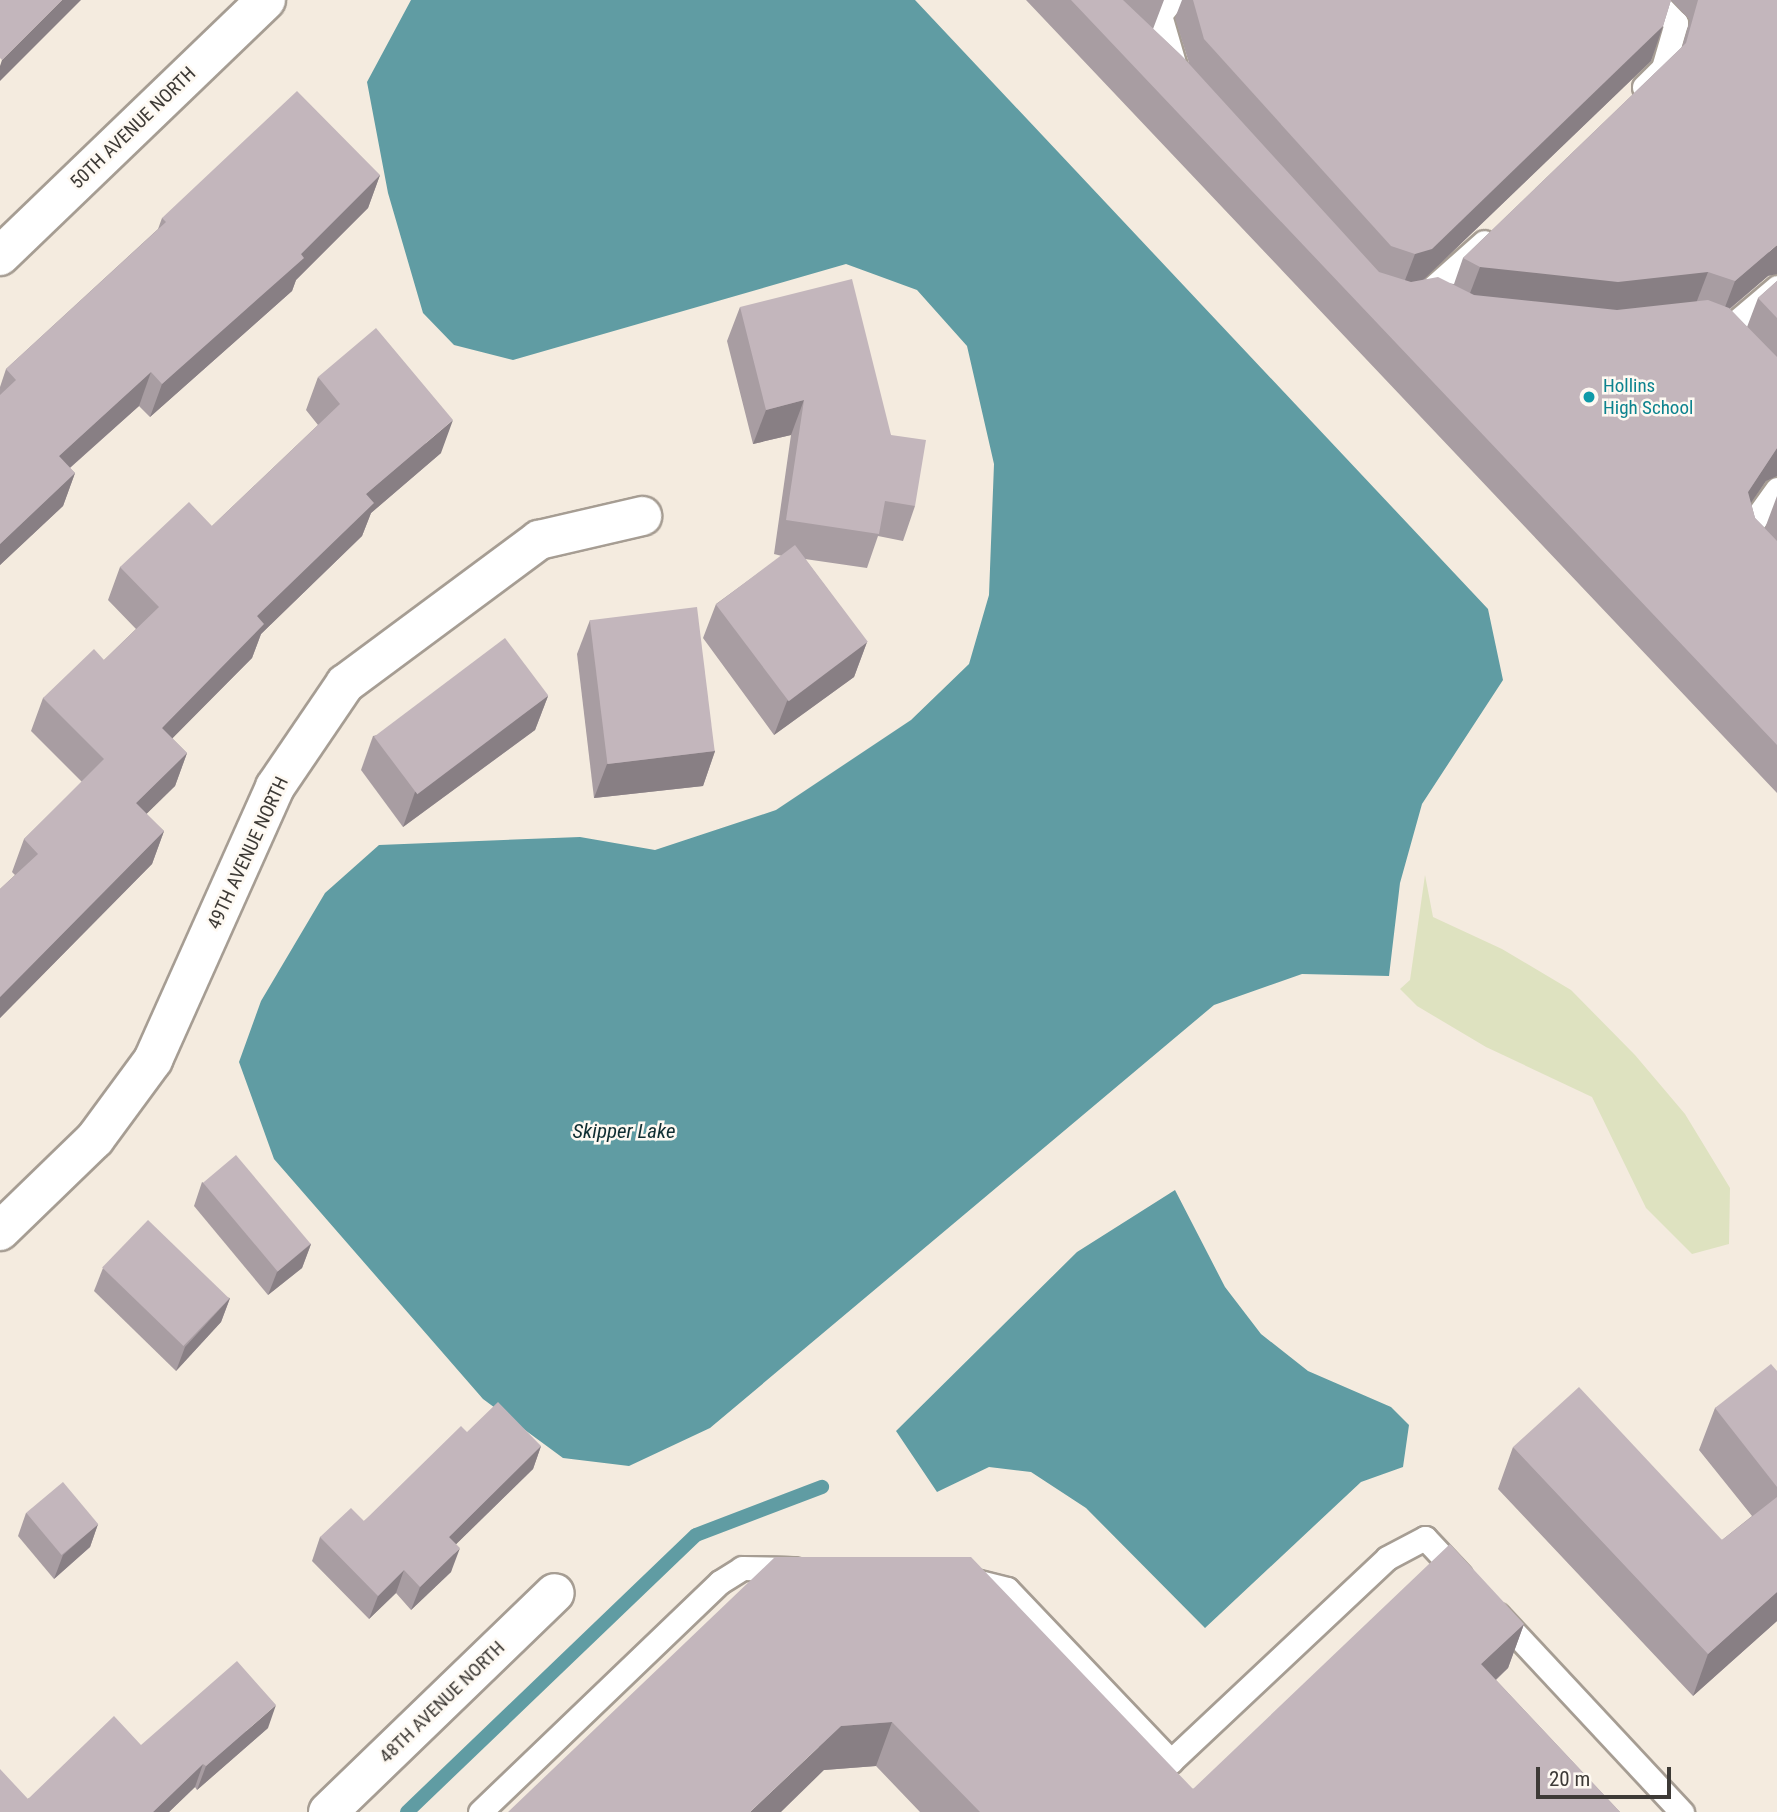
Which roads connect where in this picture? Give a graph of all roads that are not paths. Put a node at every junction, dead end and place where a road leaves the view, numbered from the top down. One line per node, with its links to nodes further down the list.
1 (1654, 0): 5 (lane)
2 (252, 5): 7 (street, 50TH AVENUE NORTH)
3 (1161, 5): 4 (lane)
4 (1141, 45)
5 (1624, 106)
6 (1498, 228): 9 (lane)
7 (0, 256)
8 (1777, 286): 12 (lane)
9 (1427, 296): 10 (lane); 11 (lane)
10 (1402, 303)
11 (1451, 309)
12 (1742, 349)
13 (1777, 489): 15 (lane)
14 (642, 516): 16 (street, 49TH AVENUE NORTH)
15 (1777, 568)
16 (0, 1231)
17 (821, 1570): 21 (lane)
18 (953, 1575): 22 (lane)
19 (555, 1593): 20 (street, 48TH AVENUE NORTH)
20 (328, 1812)
21 (480, 1812)
22 (1682, 1812)

